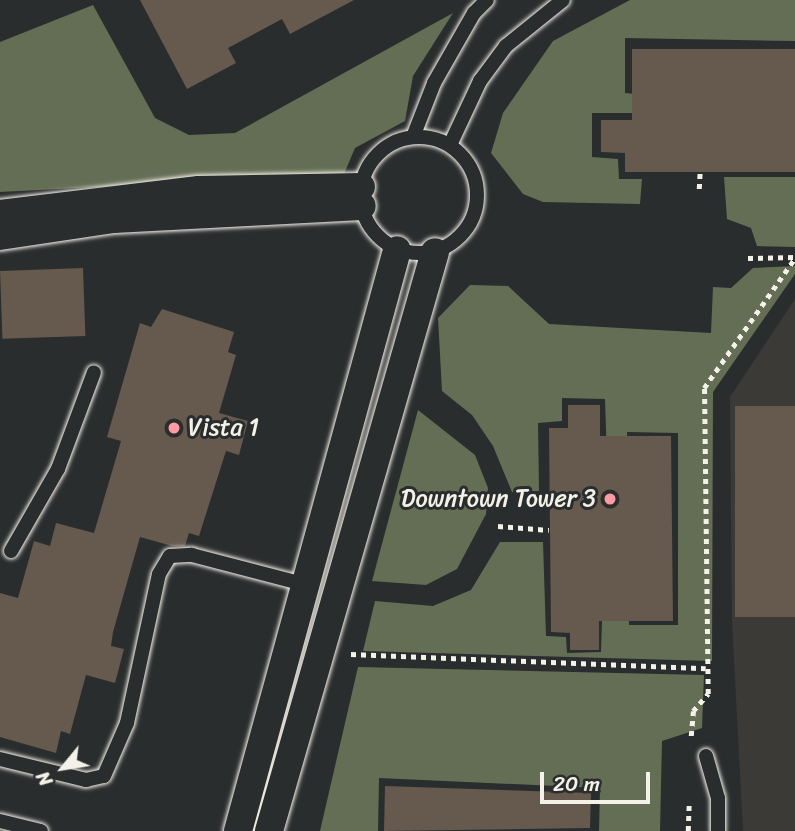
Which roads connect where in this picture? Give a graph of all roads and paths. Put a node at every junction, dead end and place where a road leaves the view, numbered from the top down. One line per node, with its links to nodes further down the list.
1 (487, 0): 3 (lane)
2 (562, 0): 4 (lane)
3 (413, 137): 4 (lane); 7 (lane)
4 (450, 145): 11 (lane)
5 (700, 172): 6 (path)
6 (698, 189)
7 (361, 196): 8 (street); 9 (street); 10 (lane)
8 (0, 214)
9 (0, 236)
10 (397, 250): 11 (lane); 18 (street)
11 (435, 251): 19 (street)
12 (795, 257): 13 (path); 21 (path)
13 (748, 258)
14 (93, 372): 17 (lane)
15 (498, 526): 16 (path)
16 (549, 530)
17 (11, 551)
18 (305, 578): 19 (street); 24 (lane); 28 (street)
19 (341, 579): 20 (street)
20 (319, 653): 21 (path); 29 (street)
21 (706, 668): 22 (path)
22 (691, 741)
23 (706, 755): 31 (lane)
24 (0, 759)
25 (689, 795): 30 (path)
26 (0, 821): 27 (lane)
27 (41, 831)
28 (238, 831)
29 (269, 831)
30 (688, 831)
31 (718, 831)

